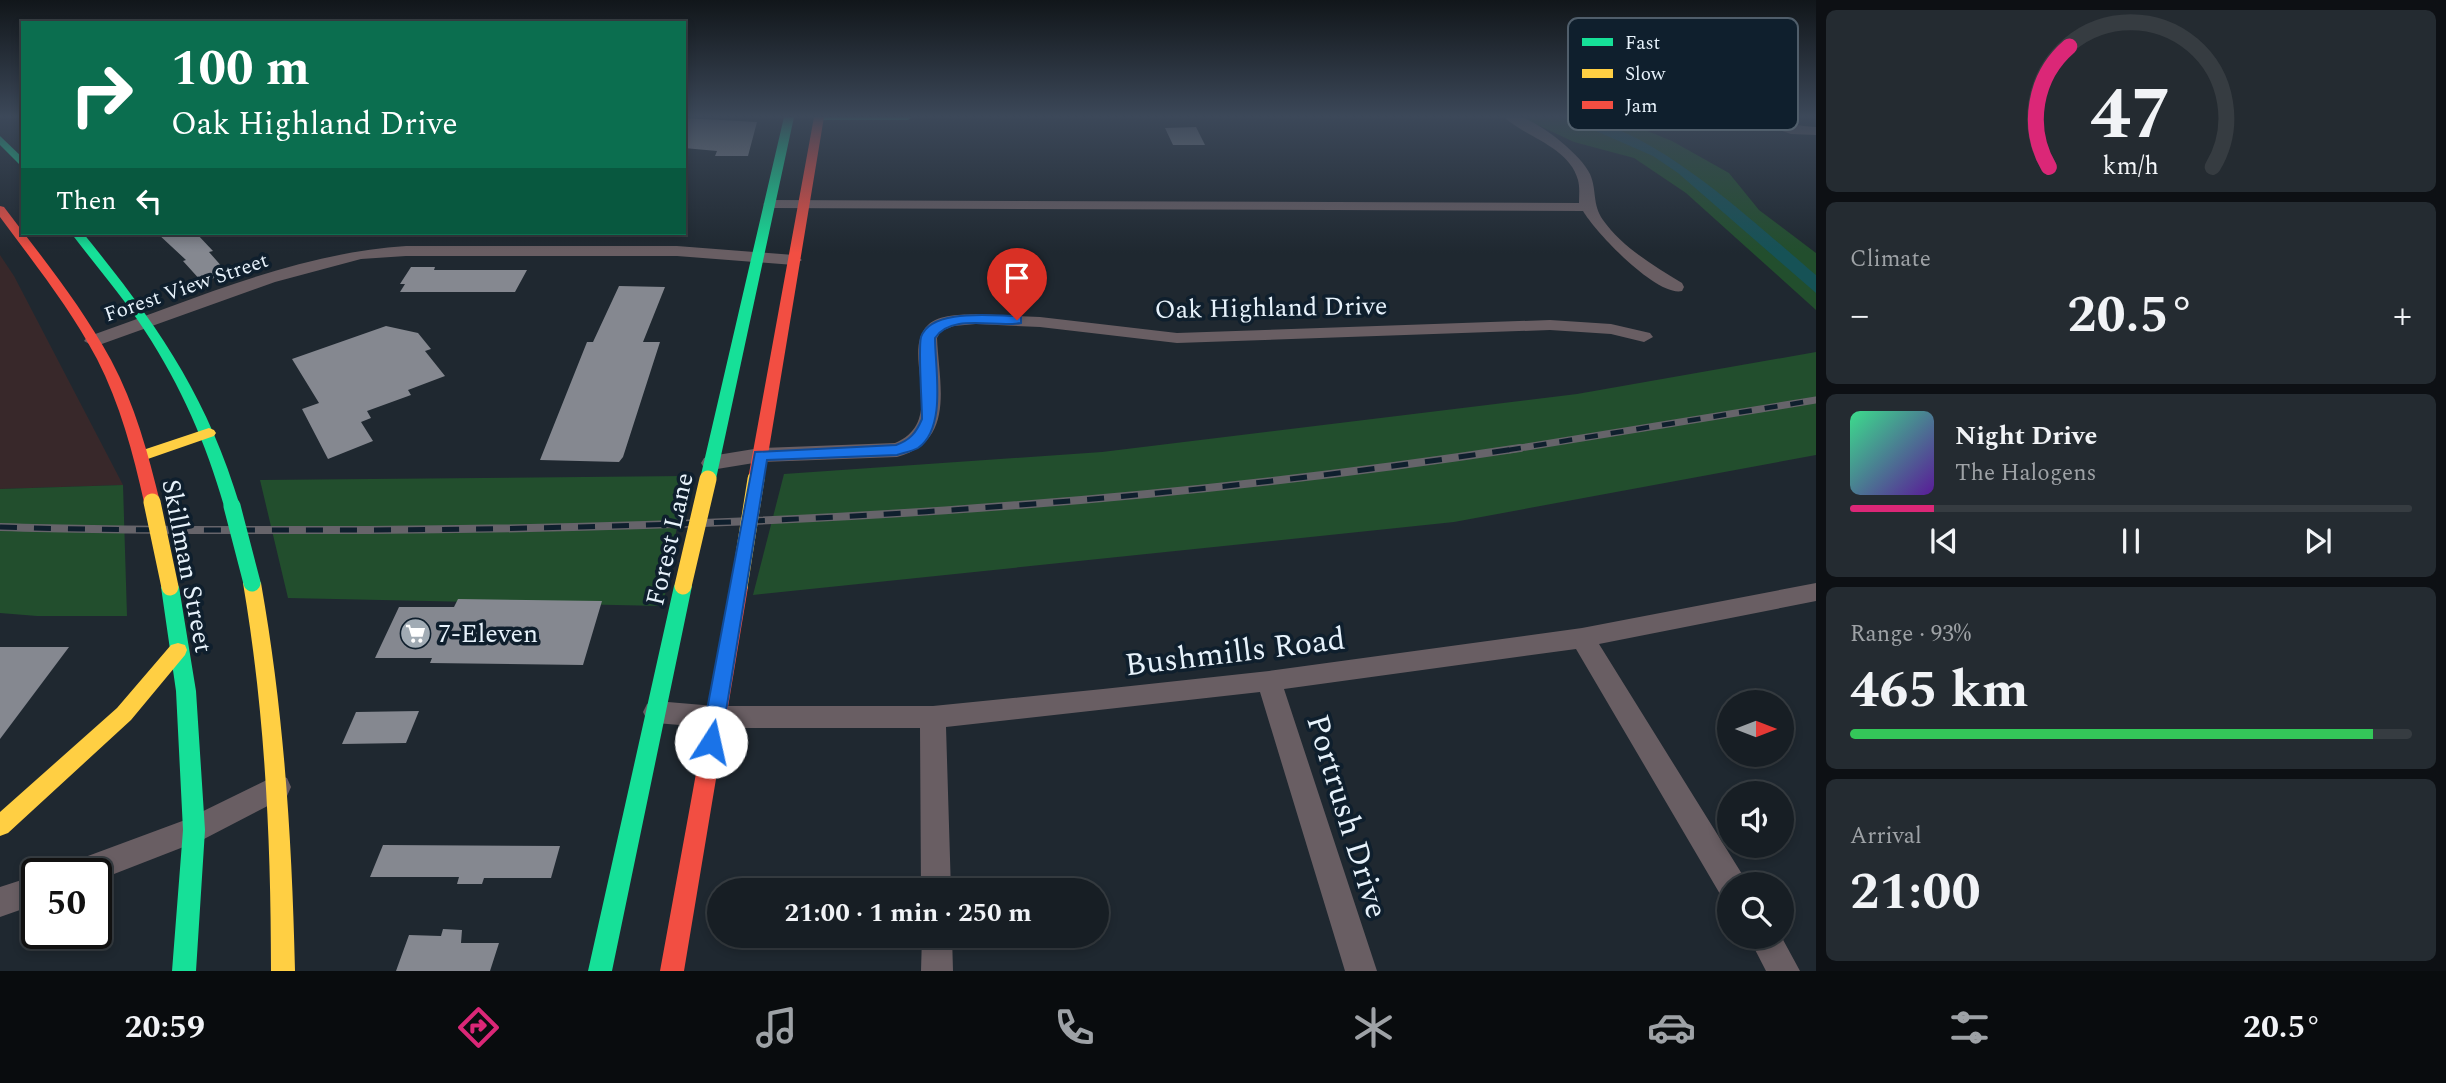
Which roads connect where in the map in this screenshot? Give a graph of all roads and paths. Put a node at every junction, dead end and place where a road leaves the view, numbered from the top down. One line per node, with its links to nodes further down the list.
1 (779, 162): 4 (main road, Forest Lane)
2 (810, 162): 5 (main road)
3 (1573, 162): 6 (street)
4 (770, 204): 5 (street); 9 (main road, Forest Lane)
5 (802, 204): 6 (street); 10 (main road)
6 (1587, 207): 11 (street)
7 (0, 209): 14 (main road, Skillman Street)
8 (79, 235): 12 (main road, Skillman Street)
9 (758, 258): 10 (street, Forest View Street); 12 (street, Forest View Street); 18 (main road, Forest Lane)
10 (794, 260): 16 (main road)
11 (1676, 287)
12 (148, 324): 14 (street, Forest View Street); 15 (main road, Skillman Street)
13 (1644, 337): 16 (street, Oak Highland Drive)
14 (93, 341): 17 (main road, Skillman Street)
15 (209, 433): 17 (main road); 26 (main road, Skillman Street, bridge)
16 (760, 455): 18 (street, Oak Highland Drive); 24 (main road, bridge)
17 (142, 456): 21 (main road, Skillman Street, bridge)
18 (710, 471): 23 (main road, Forest Lane, bridge)
19 (1816, 592): 20 (street, Bushmills Road)
20 (1581, 638): 22 (street, Bushmills Road); 30 (street)
21 (178, 650): 27 (main road); 28 (main road, Skillman Street)
22 (1269, 681): 25 (street, Bushmills Road); 41 (street, Portrush Drive)
23 (656, 712): 24 (street, Bushmills Road); 38 (main road, Forest Lane)
24 (715, 717): 25 (street, Bushmills Road); 39 (main road)
25 (933, 717): 31 (street)
26 (277, 787): 28 (street); 37 (main road, Skillman Street)
27 (0, 826)
28 (194, 830): 29 (street); 36 (main road, Skillman Street)
29 (112, 861)
30 (1724, 872)
31 (936, 878)
32 (21, 895): 33 (street)
33 (0, 902)
34 (937, 948): 40 (street)
35 (1771, 949): 42 (street)
36 (184, 971)
37 (283, 971)
38 (600, 971)
39 (672, 971)
40 (937, 971)
41 (1361, 971)
42 (1784, 971)

